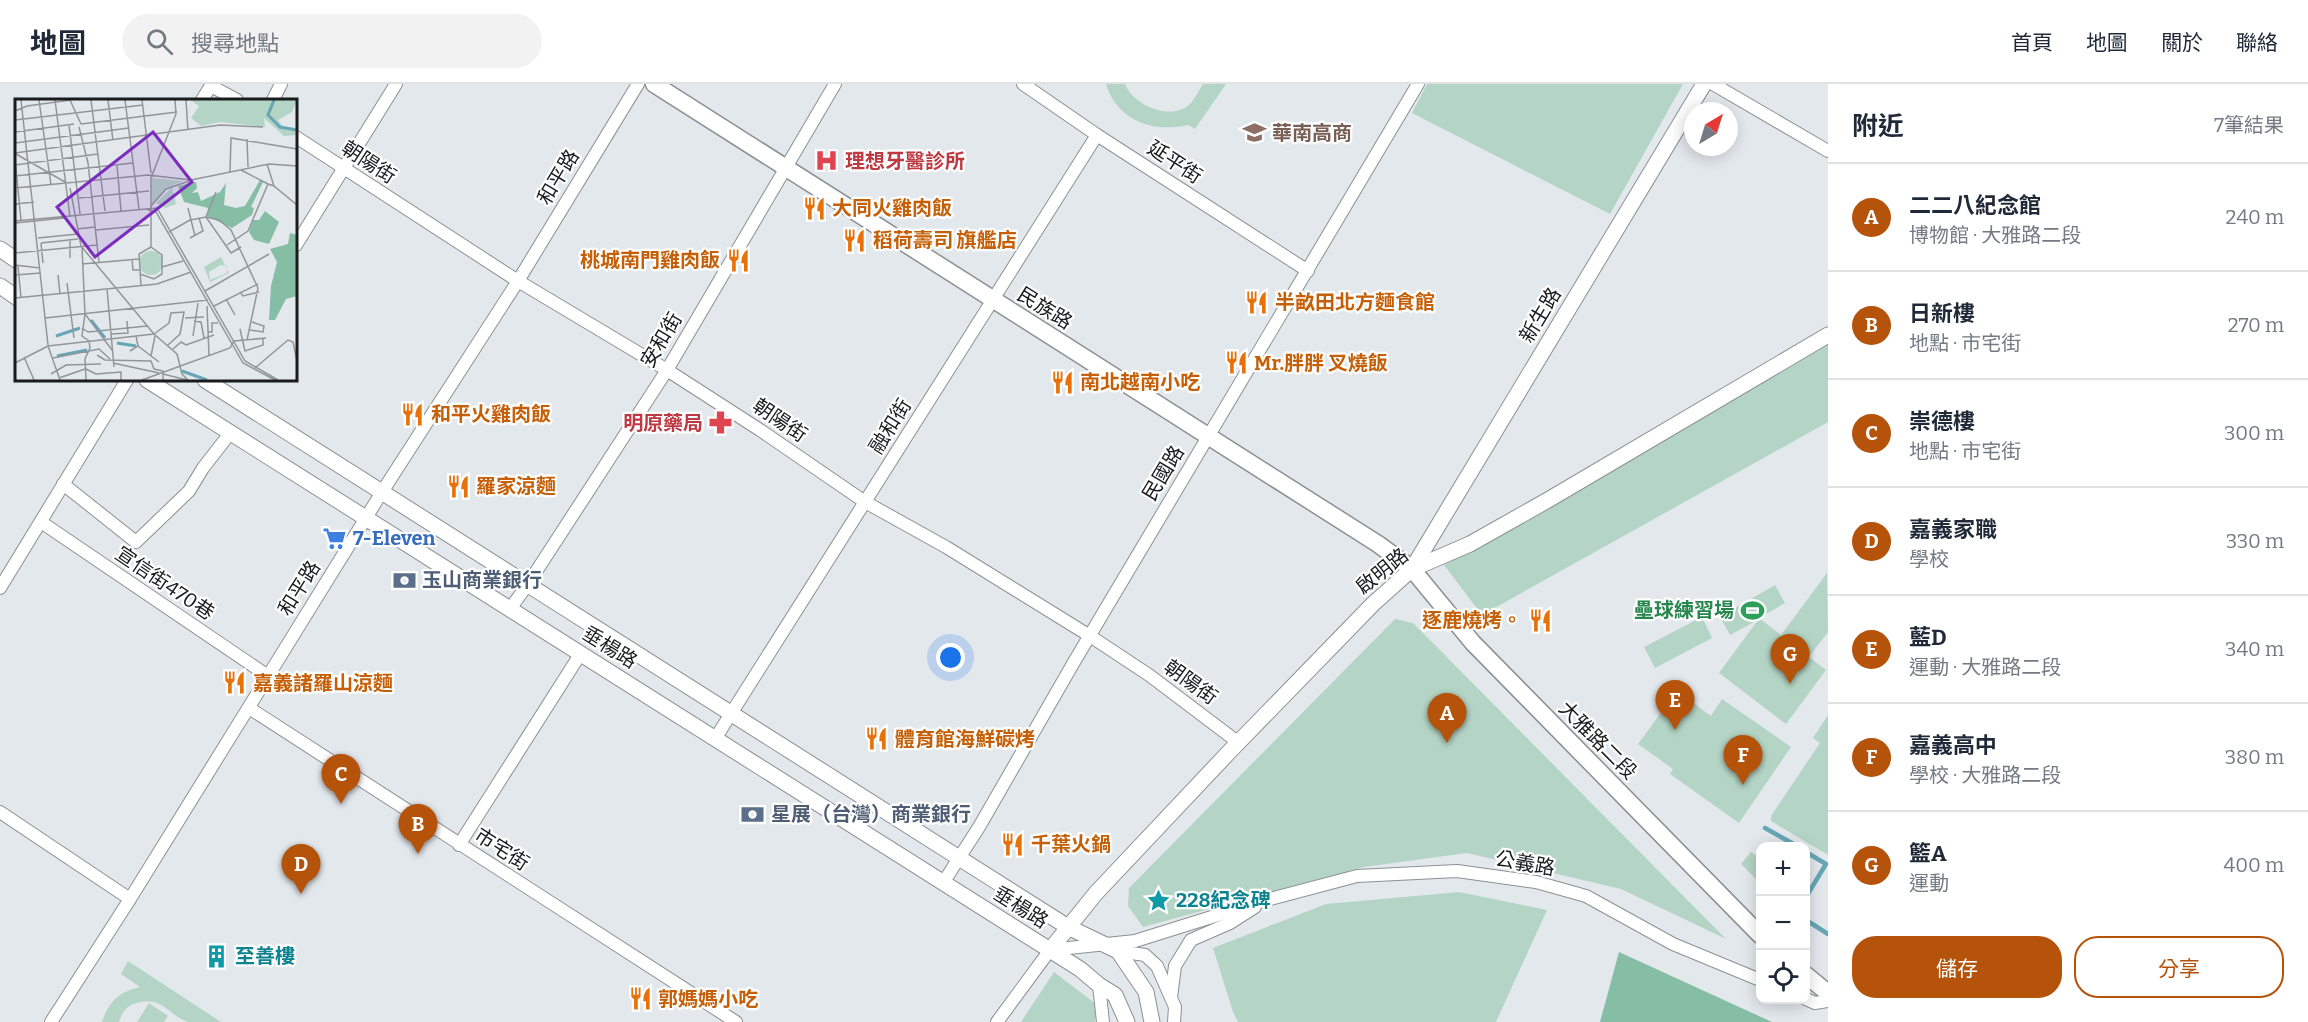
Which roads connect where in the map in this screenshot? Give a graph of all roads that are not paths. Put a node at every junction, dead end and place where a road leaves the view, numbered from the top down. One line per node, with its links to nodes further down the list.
1 (281, 84): 13 (street)
2 (396, 84): 18 (street)
3 (638, 84): 23 (street, 和平路)
4 (654, 84): 17 (main road, 民族路)
5 (835, 84): 17 (street, 安和街)
6 (1023, 84): 14 (street, 延平街)
7 (1418, 84): 22 (street, 民國路)
8 (1704, 84): 39 (street, 新生路)
9 (1713, 84): 16 (street)
10 (212, 85): 11 (street); 12 (street)
11 (203, 99)
12 (235, 99)
13 (274, 99)
14 (1097, 135): 22 (street, 延平街); 26 (street, 融和街)
15 (297, 138): 18 (street, 朝陽街)
16 (1828, 151)
17 (785, 167): 26 (main road, 民族路); 28 (street, 安和街)
18 (342, 169): 19 (street); 23 (street, 朝陽街)
19 (297, 243)
20 (0, 249): 21 (street)
21 (15, 259)
22 (1308, 271): 33 (street, 民國路)
23 (518, 281): 28 (street, 朝陽街); 35 (street, 和平路)
24 (0, 286): 25 (street)
25 (15, 296)
26 (993, 300): 33 (main road, 民族路); 36 (street, 融和街)
27 (1828, 335): 39 (street, 啟明路)
28 (667, 370): 36 (street, 朝陽街); 40 (street, 安和街)
29 (126, 381): 34 (street)
30 (149, 381): 32 (street, 垂楊路)
31 (209, 381): 35 (street, 垂楊路)
32 (231, 432): 34 (street); 37 (street, 垂楊路)
33 (1209, 436): 39 (main road, 民族路); 43 (street, 民國路)
34 (63, 484): 38 (street)
35 (382, 492): 37 (street, 和平路); 40 (street, 垂楊路)
36 (865, 502): 43 (street, 朝陽街); 47 (street, 融和街)
37 (366, 518): 42 (street, 垂楊路); 45 (street, 和平路)
38 (40, 522): 41 (street); 45 (street, 宣信街470巷)
39 (1412, 569): 49 (street, 啟明路); 57 (main road, 大雅路二段)
40 (528, 584): 42 (street, 安和街); 47 (street, 垂楊路)
41 (0, 587)
42 (510, 609): 44 (street, 垂楊路)
43 (1090, 636): 49 (street, 朝陽街); 52 (street, 民國路)
44 (580, 653): 48 (street, 垂楊路); 51 (street)
45 (268, 676): 46 (street, 和平路)
46 (249, 708): 51 (street, 市宅街); 54 (street, 和平路)
47 (731, 713): 48 (street, 融和街); 52 (street, 垂楊路)
48 (715, 739): 53 (street, 垂楊路)
49 (1239, 743): 56 (street, 啟明路)
50 (0, 812): 54 (street)
51 (459, 845): 68 (street, 市宅街)
52 (959, 858): 53 (street, 民國路); 56 (street, 垂楊路)
53 (943, 882): 59 (street, 垂楊路)
54 (130, 898): 67 (street, 和平路)
55 (1266, 900): 58 (street, 公義路); 60 (street, 公義路); 64 (street, 公義路)
56 (1068, 927): 58 (street, 垂楊路); 59 (street, 啟明路)
57 (1756, 930)
58 (1111, 948): 59 (street, 公義路); 64 (street); 72 (street)
59 (1050, 950): 62 (street, 垂楊路); 69 (street)
60 (1756, 978)
61 (1810, 978): 63 (main road)
62 (1099, 985): 70 (street); 71 (street, 垂楊路)
63 (1828, 993)
64 (1171, 997): 73 (street)
65 (1810, 1001): 66 (street)
66 (1828, 1001)
67 (51, 1022)
68 (736, 1022)
69 (997, 1022)
70 (1103, 1022)
71 (1127, 1022)
72 (1152, 1022)
73 (1174, 1022)

